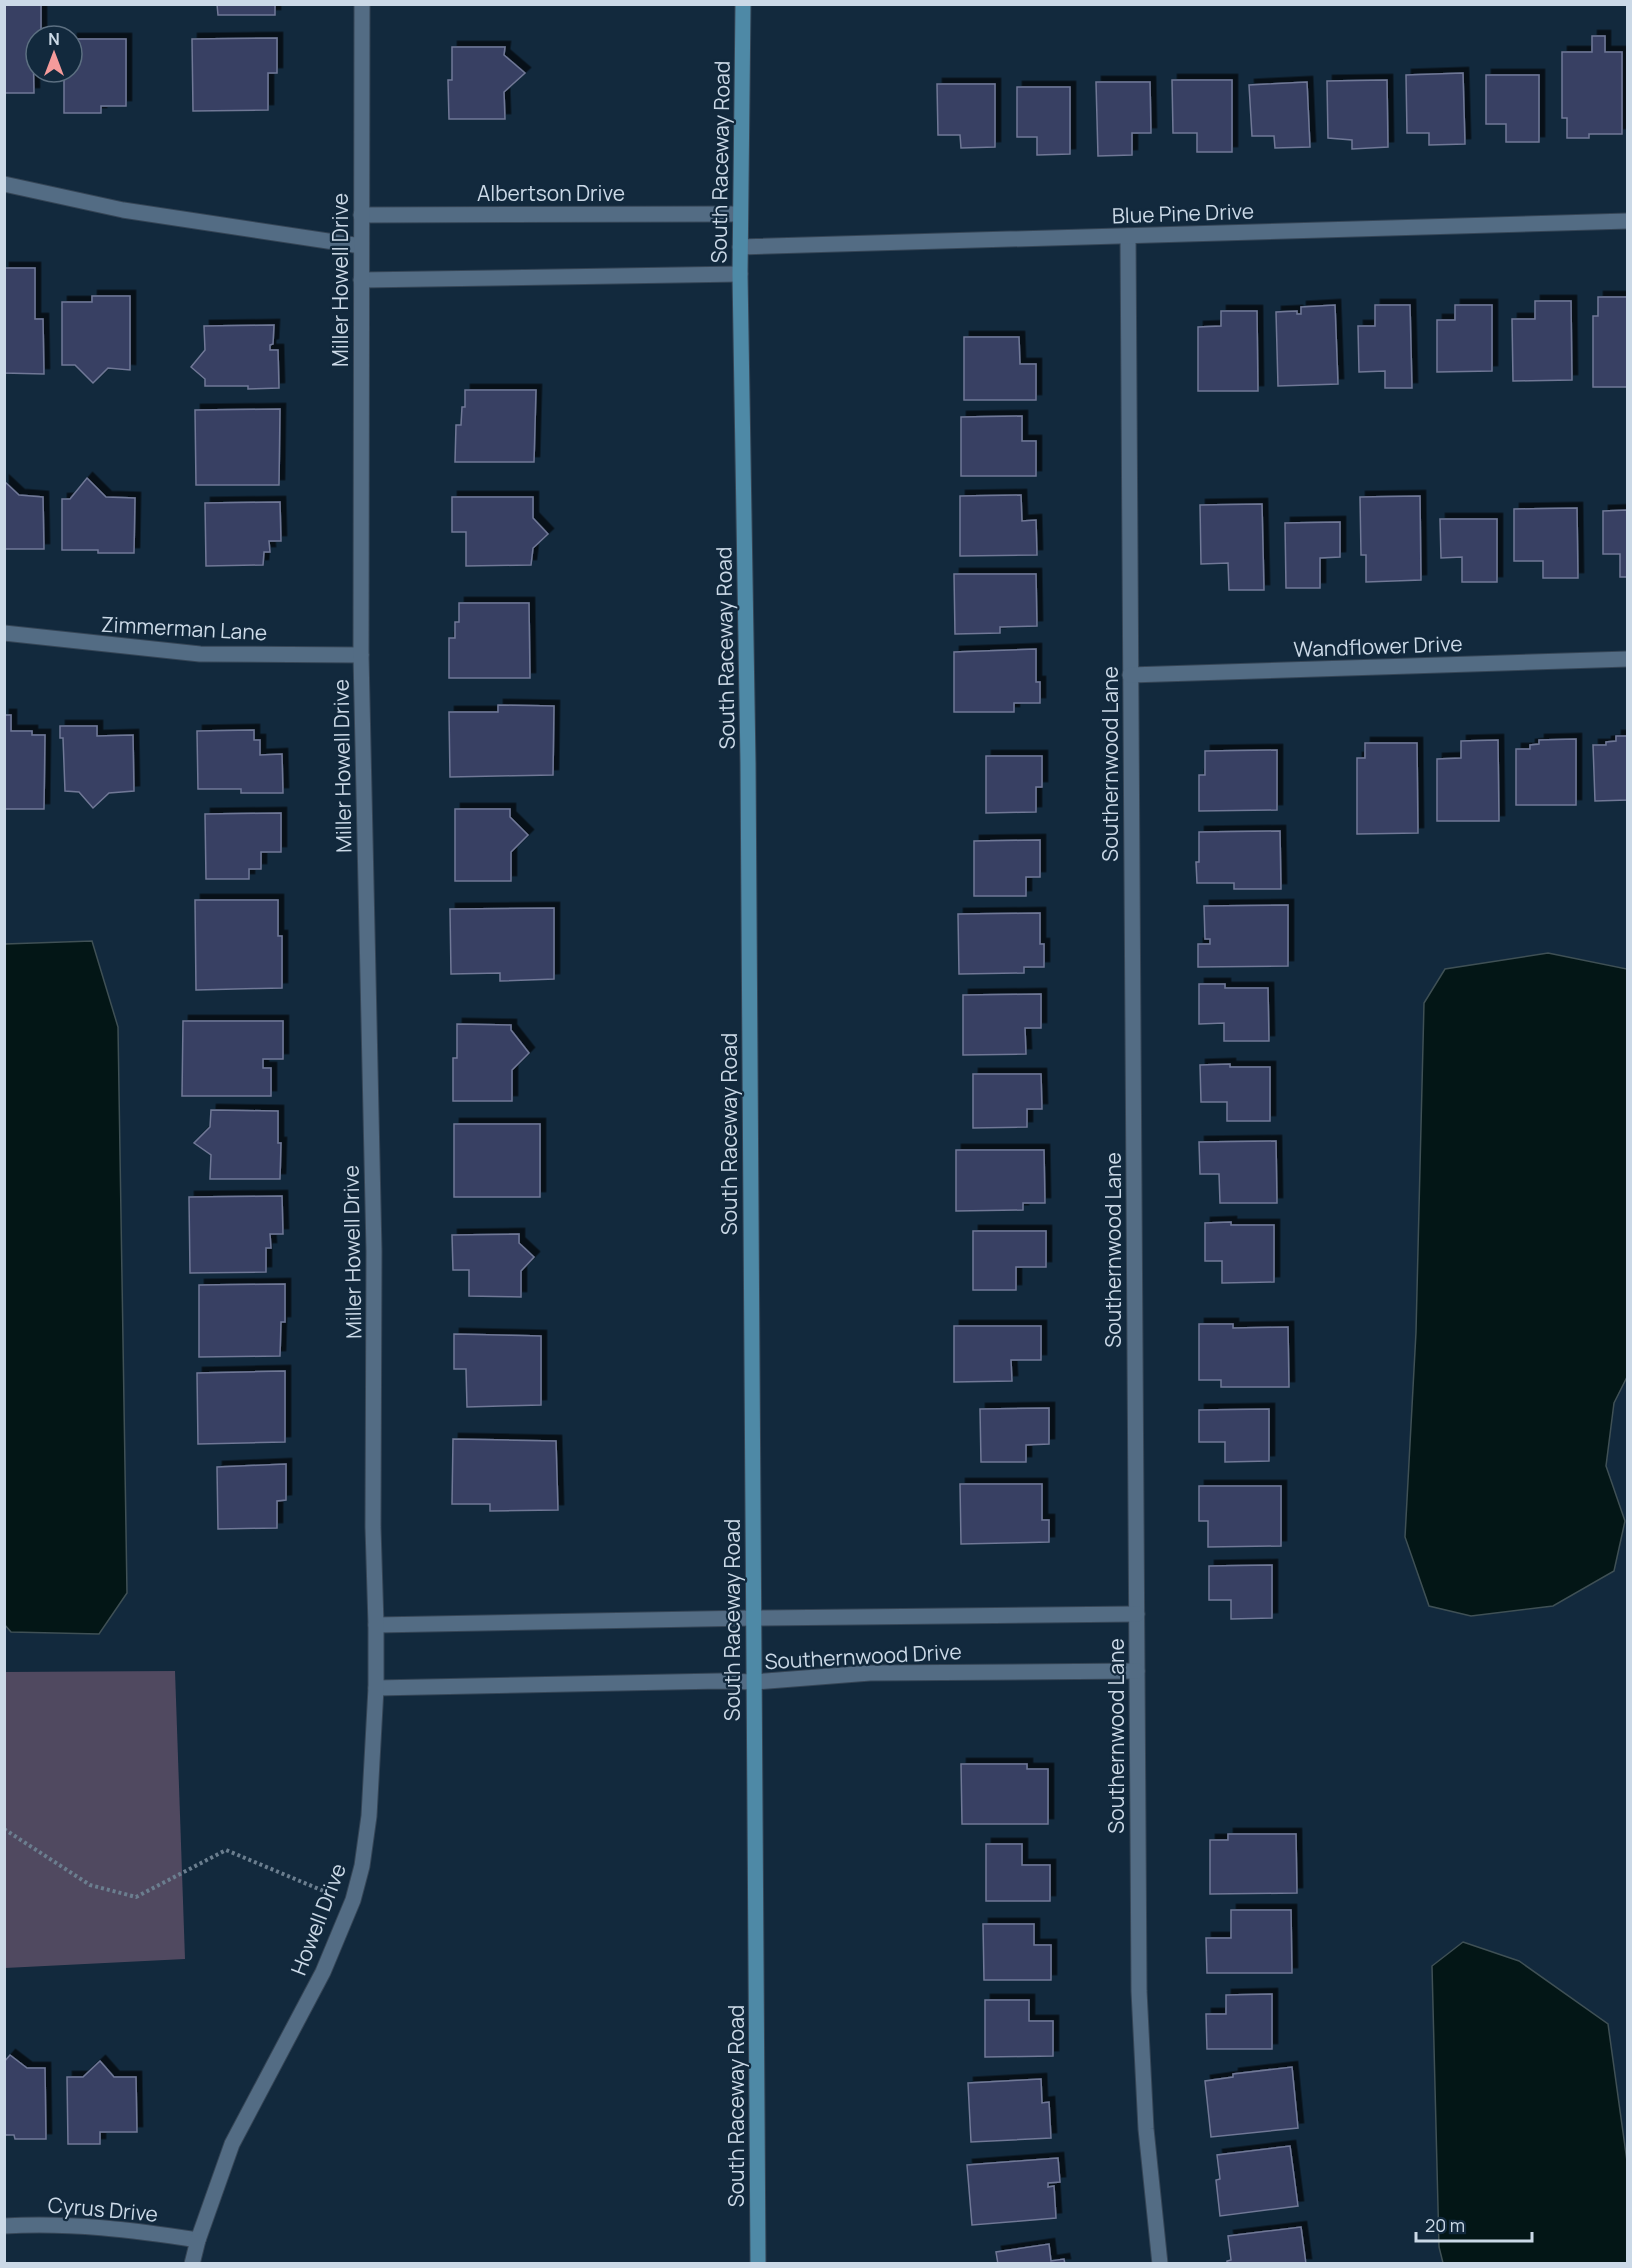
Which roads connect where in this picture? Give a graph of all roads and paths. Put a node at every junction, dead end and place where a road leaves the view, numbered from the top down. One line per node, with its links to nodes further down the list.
1 (362, 4): 5 (street, Miller Howell Drive)
2 (743, 4): 4 (main road, South Raceway Road)
3 (4, 184): 8 (street)
4 (741, 214): 5 (street, Albertson Drive); 9 (main road, South Raceway Road)
5 (362, 215): 8 (street, Miller Howell Drive)
6 (1628, 221): 7 (street, Blue Pine Drive)
7 (1128, 236): 9 (street, Blue Pine Drive); 15 (street, Southernwood Lane)
8 (362, 246): 11 (street, Miller Howell Drive)
9 (740, 247): 10 (main road, South Raceway Road)
10 (740, 274): 11 (street); 18 (main road, South Raceway Road)
11 (361, 280): 13 (street, Miller Howell Drive)
12 (4, 633): 13 (street, Zimmerman Lane)
13 (361, 655): 16 (street, Miller Howell Drive)
14 (1628, 659): 15 (street, Wandflower Drive)
15 (1130, 675): 17 (street, Southernwood Lane)
16 (373, 1527): 19 (street, Howell Drive)
17 (1137, 1614): 18 (street, Southernwood Drive); 20 (street, Southernwood Lane)
18 (753, 1618): 19 (street, Southernwood Drive); 21 (main road, South Raceway Road)
19 (376, 1625): 22 (street, Howell Drive)
20 (1137, 1671): 21 (street, Southernwood Drive); 29 (street, Southernwood Lane)
21 (754, 1682): 22 (street, Southernwood Drive); 28 (main road, South Raceway Road)
22 (376, 1688): 24 (street, Howell Drive)
23 (4, 1829): 24 (path)
24 (353, 1900): 26 (street, Howell Drive)
25 (4, 2226): 26 (street, Cyrus Drive)
26 (198, 2240): 27 (street, Howell Drive)
27 (192, 2264)
28 (758, 2264)
29 (1160, 2264)

